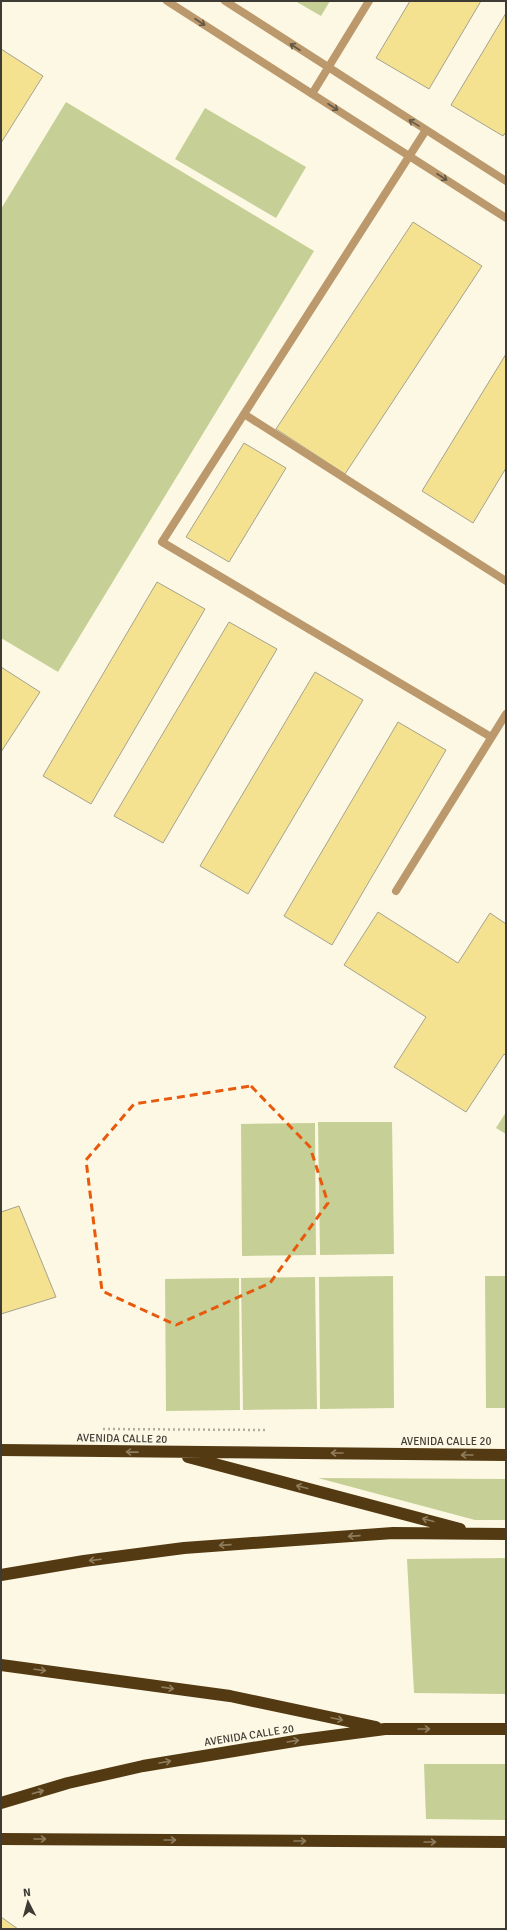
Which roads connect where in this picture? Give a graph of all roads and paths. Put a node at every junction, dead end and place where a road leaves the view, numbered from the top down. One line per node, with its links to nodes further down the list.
1 (167, 1): 5 (lane, one-way to 5)
2 (226, 1): 4 (lane, one-way to 2)
3 (369, 1): 4 (lane)
4 (328, 68): 5 (lane); 6 (lane, one-way to 4)
5 (312, 94): 7 (lane, one-way to 7)
6 (426, 130): 7 (lane); 8 (lane)
7 (409, 156): 9 (lane, one-way to 9); 10 (lane)
8 (506, 181)
9 (506, 218)
10 (244, 414): 11 (lane); 13 (lane)
11 (506, 581)
12 (506, 714): 13 (lane)
13 (492, 737): 14 (lane)
14 (396, 891)
15 (1, 1450): 16 (highway, AVENIDA CALLE 20, one-way to 15)
16 (171, 1452): 17 (highway, AVENIDA CALLE 20, one-way to 16); 18 (highway, one-way to 16)
17 (506, 1455)
18 (479, 1534): 19 (highway); 20 (highway, one-way to 20)
19 (506, 1534)
20 (1, 1575)
21 (1, 1665): 22 (highway, one-way to 22)
22 (385, 1729): 23 (highway, AVENIDA CALLE 20, one-way to 23); 24 (highway, AVENIDA CALLE 20, one-way to 22)
23 (506, 1729)
24 (1, 1803)
25 (1, 1839): 26 (highway, one-way to 26)
26 (506, 1842)

